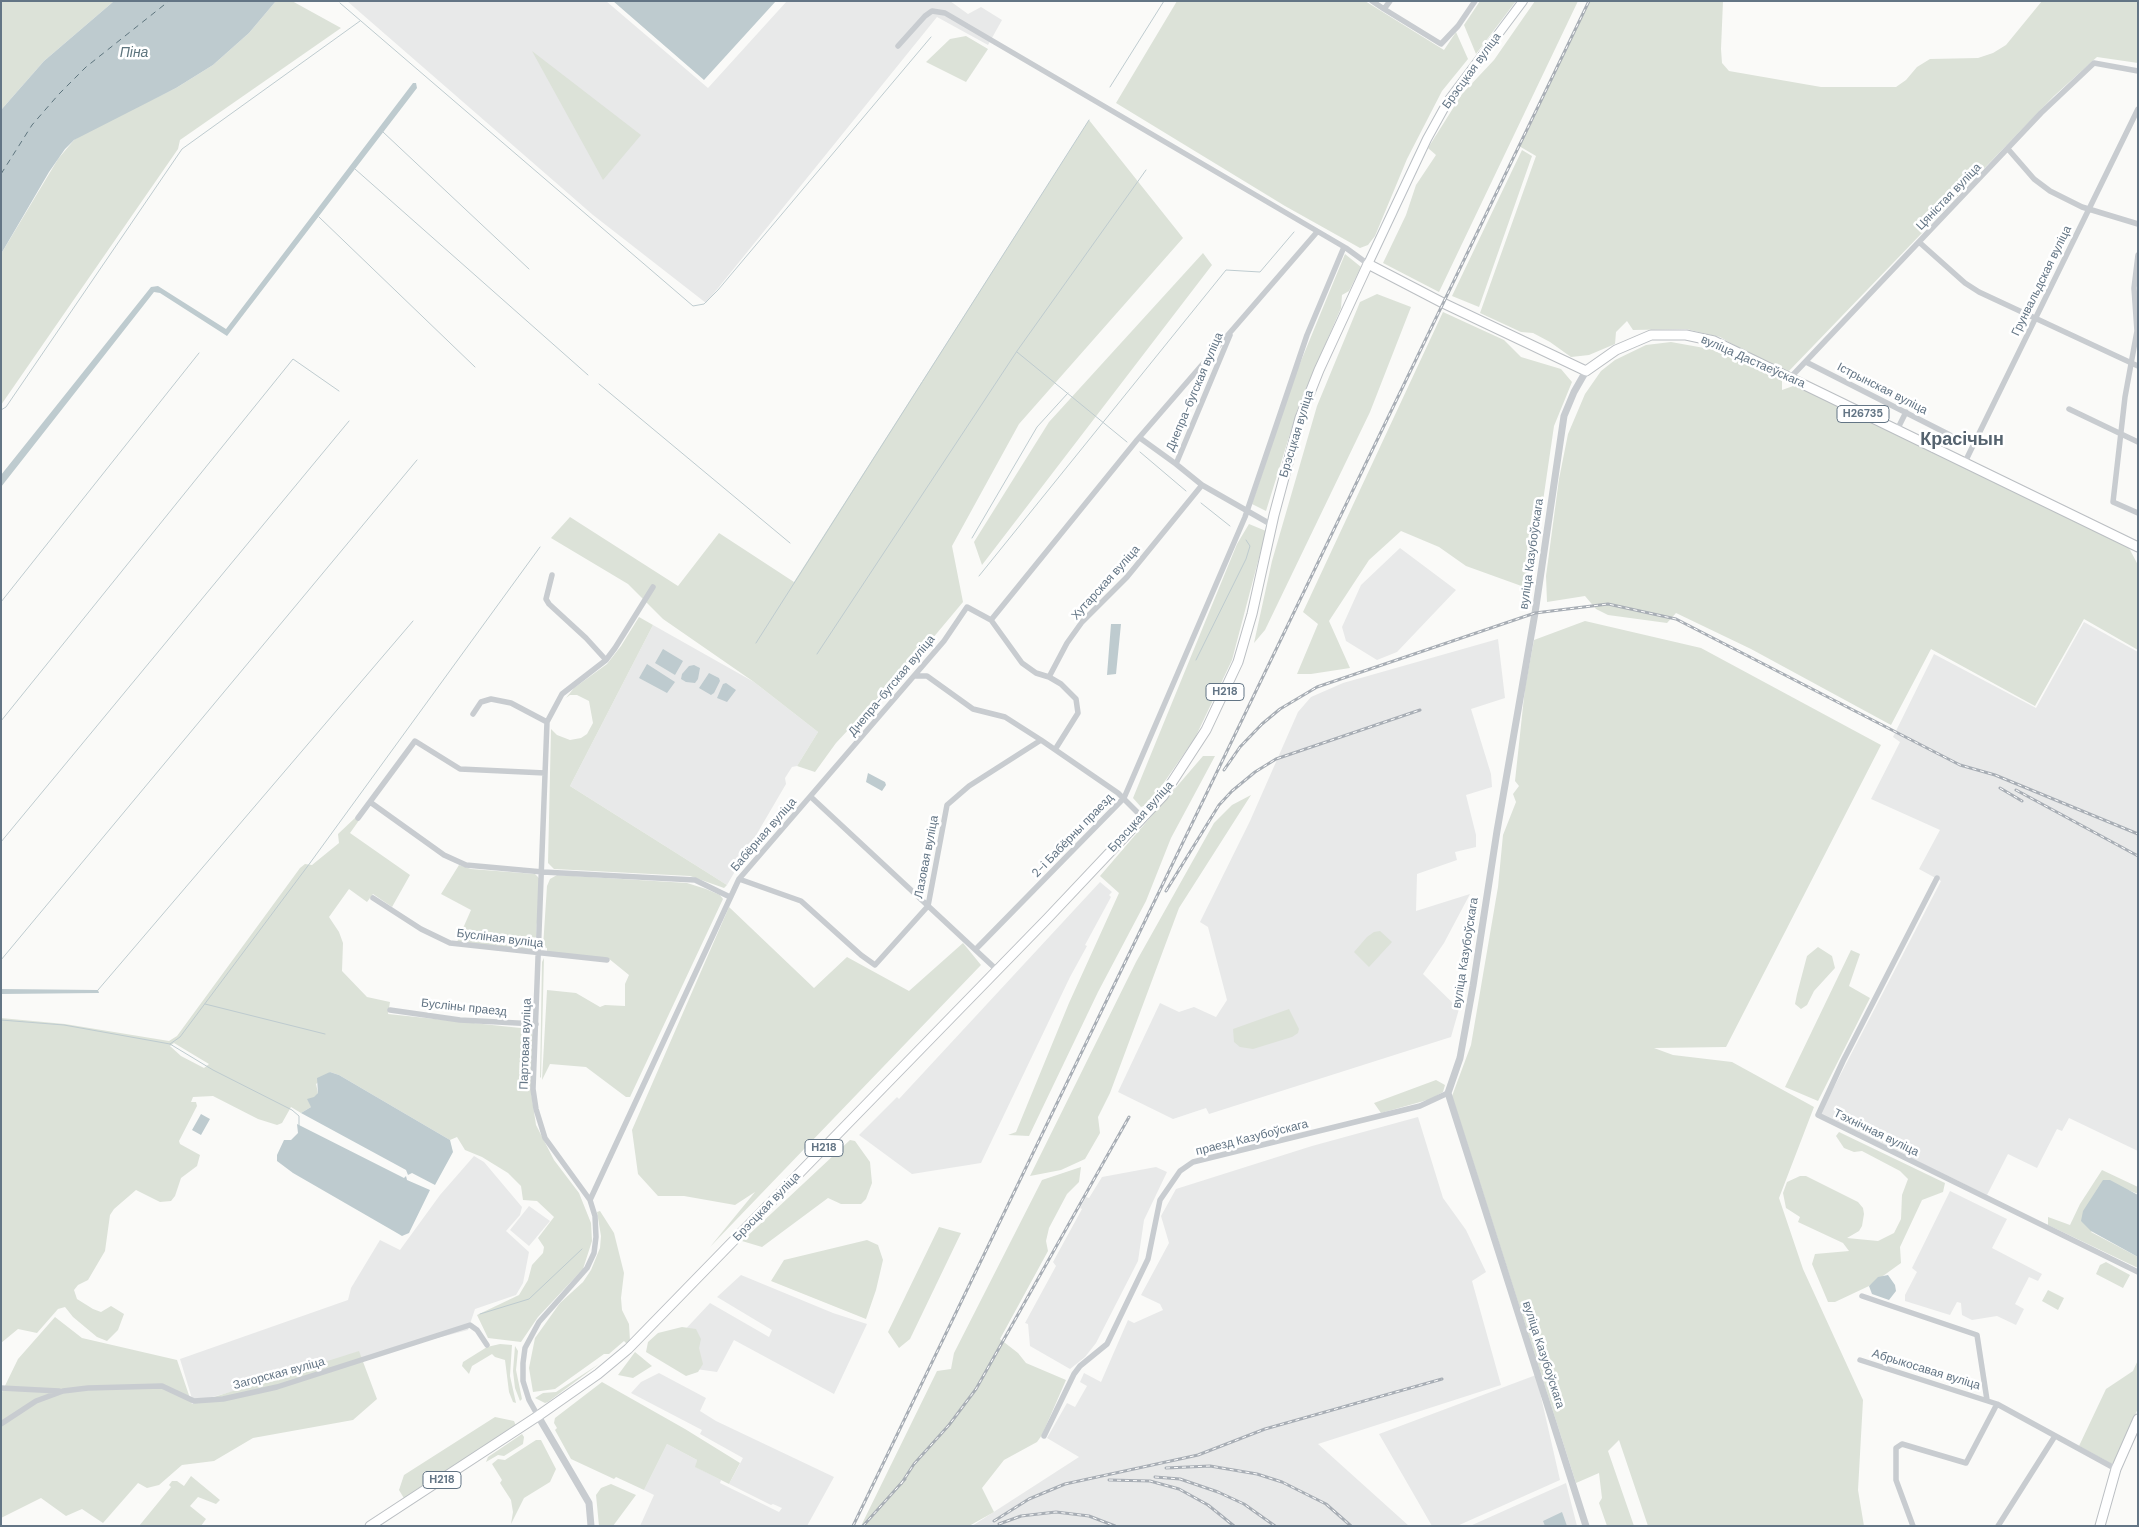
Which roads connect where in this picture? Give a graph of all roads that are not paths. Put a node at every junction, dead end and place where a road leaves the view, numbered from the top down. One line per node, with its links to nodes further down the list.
1 (1372, 1): 5 (street)
2 (1390, 1): 5 (street)
3 (1475, 1): 5 (street)
4 (1523, 1): 16 (main road, Брэсцкая вуліца / Н218)
5 (1384, 9)
6 (898, 46): 12 (street)
7 (2138, 71): 9 (street, Цяністая вуліца)
8 (2138, 109): 10 (street, Грунвальдская вуліца)
9 (2008, 149): 10 (street); 13 (street, Цяністая вуліца)
10 (2088, 208): 11 (street); 18 (street, Грунвальдская вуліца)
11 (2138, 224)
12 (1317, 232): 14 (street); 19 (street, Днепра-бугская вуліца)
13 (1919, 242): 18 (street); 20 (street, Цяністая вуліца)
14 (1344, 247): 16 (street); 35 (street)
15 (2138, 254): 17 (street)
16 (1368, 264): 23 (main road); 37 (main road, Брэсцкая вуліца / Н218)
17 (2137, 299): 21 (street)
18 (2035, 318): 21 (street); 32 (street, Грунвальдская вуліца)
19 (1233, 328): 30 (street, Днепра-бугская вуліца); 33 (street, Днепра-бугская вуліца)
20 (1806, 362): 24 (street, Цяністая вуліца); 26 (street, Істрынская вуліца)
21 (2130, 363): 22 (street); 28 (street)
22 (2138, 366)
23 (1586, 371): 24 (main road, вуліца Дастаеўскага / Н26735); 67 (street, вуліца Казубоўскага)
24 (1790, 378): 27 (main road, вуліца Дастаеўскага / Н26735)
25 (2068, 408): 28 (street)
26 (1906, 412): 27 (street); 29 (street, Істрынская вуліца)
27 (1897, 430): 32 (main road, вуліца Дастаеўскага / Н26735)
28 (2120, 434): 31 (street); 36 (street)
29 (1950, 435)
30 (1140, 438): 33 (street, Днепра-бугская вуліца); 41 (street, Днепра-бугская вуліца)
31 (2138, 442)
32 (1965, 462): 38 (main road, вуліца Дастаеўскага / Н26735)
33 (1176, 464): 34 (street, Днепра-бугская вуліца)
34 (1202, 485): 35 (street, Днепра-бугская вуліца); 44 (street, Хутарская вуліца)
35 (1247, 510): 37 (street, Днепра-бугская вуліца); 51 (street)
36 (2138, 513)
37 (1272, 525): 54 (main road, Брэсцкая вуліца / Н218)
38 (2138, 547)
39 (552, 576): 42 (street)
40 (653, 587): 42 (street, Партовая вуліца)
41 (991, 620): 43 (street, Днепра-бугская вуліца); 44 (street, Днепра-бугская вуліца)
42 (606, 660): 46 (street, Партовая вуліца)
43 (914, 676): 47 (street); 50 (street, Днепра-бугская вуліца)
44 (1050, 676): 48 (street)
45 (474, 714): 46 (street)
46 (547, 722): 49 (street, Партовая вуліца)
47 (1041, 740): 48 (street); 60 (street, Лазовая вуліца)
48 (1056, 748): 51 (street, 2-і Бабёрны праезд)
49 (545, 773): 52 (street); 55 (street, Партовая вуліца)
50 (810, 796): 57 (street, Бабёрная вуліца); 60 (street, Бабёрная вуліца)
51 (1124, 798): 54 (street); 61 (street, 2-і Бабёрны праезд)
52 (370, 802): 53 (street); 55 (street)
53 (358, 818)
54 (1143, 818): 64 (main road, Брэсцкая вуліца / Н218)
55 (543, 872): 58 (street); 62 (street, Партовая вуліца)
56 (1937, 878): 69 (street, Тэхнічная вуліца)
57 (739, 879): 58 (street, Бабёрная вуліца); 60 (street, Лазовая вуліца)
58 (730, 896): 68 (street, Бабёрная вуліца)
59 (373, 898): 62 (street, Бусліная вуліца)
60 (928, 906): 61 (street, Бабёрная вуліца)
61 (976, 949): 64 (street, Бабёрная вуліца)
62 (540, 953): 63 (street, Бусліная вуліца); 66 (street, Партовая вуліца)
63 (606, 960)
64 (997, 970): 77 (main road, Брэсцкая вуліца / Н218)
65 (390, 1010): 66 (street, Бусліны праезд)
66 (536, 1024): 68 (street, Партовая вуліца)
67 (1448, 1093): 81 (street, праезд Казубоўскага); 86 (street, вуліца Казубоўскага)
68 (590, 1200): 77 (street)
69 (2138, 1272)
70 (1862, 1296): 75 (street, Абрыкосавая вуліца)
71 (487, 1344): 74 (street, Загорская вуліца)
72 (1860, 1360): 75 (street, Абрыкосавая вуліца)
73 (1, 1388): 74 (street, Загорская вуліца)
74 (63, 1391): 79 (street, Загорская вуліца)
75 (1987, 1400): 76 (street, Абрыкосавая вуліца)
76 (1997, 1404): 82 (street, Абрыкосавая вуліца); 87 (street)
77 (538, 1416): 84 (main road, Брэсцкая вуліца / Н218); 85 (street)
78 (2138, 1419): 80 (main road)
79 (1, 1424)
80 (2135, 1431): 83 (main road)
81 (1044, 1436)
82 (2055, 1436): 83 (street, Абрыкосавая вуліца); 88 (street)
83 (2116, 1469): 89 (main road)
84 (370, 1526)
85 (591, 1526)
86 (1586, 1526)
87 (1913, 1526)
88 (1998, 1526)
89 (2100, 1526)

